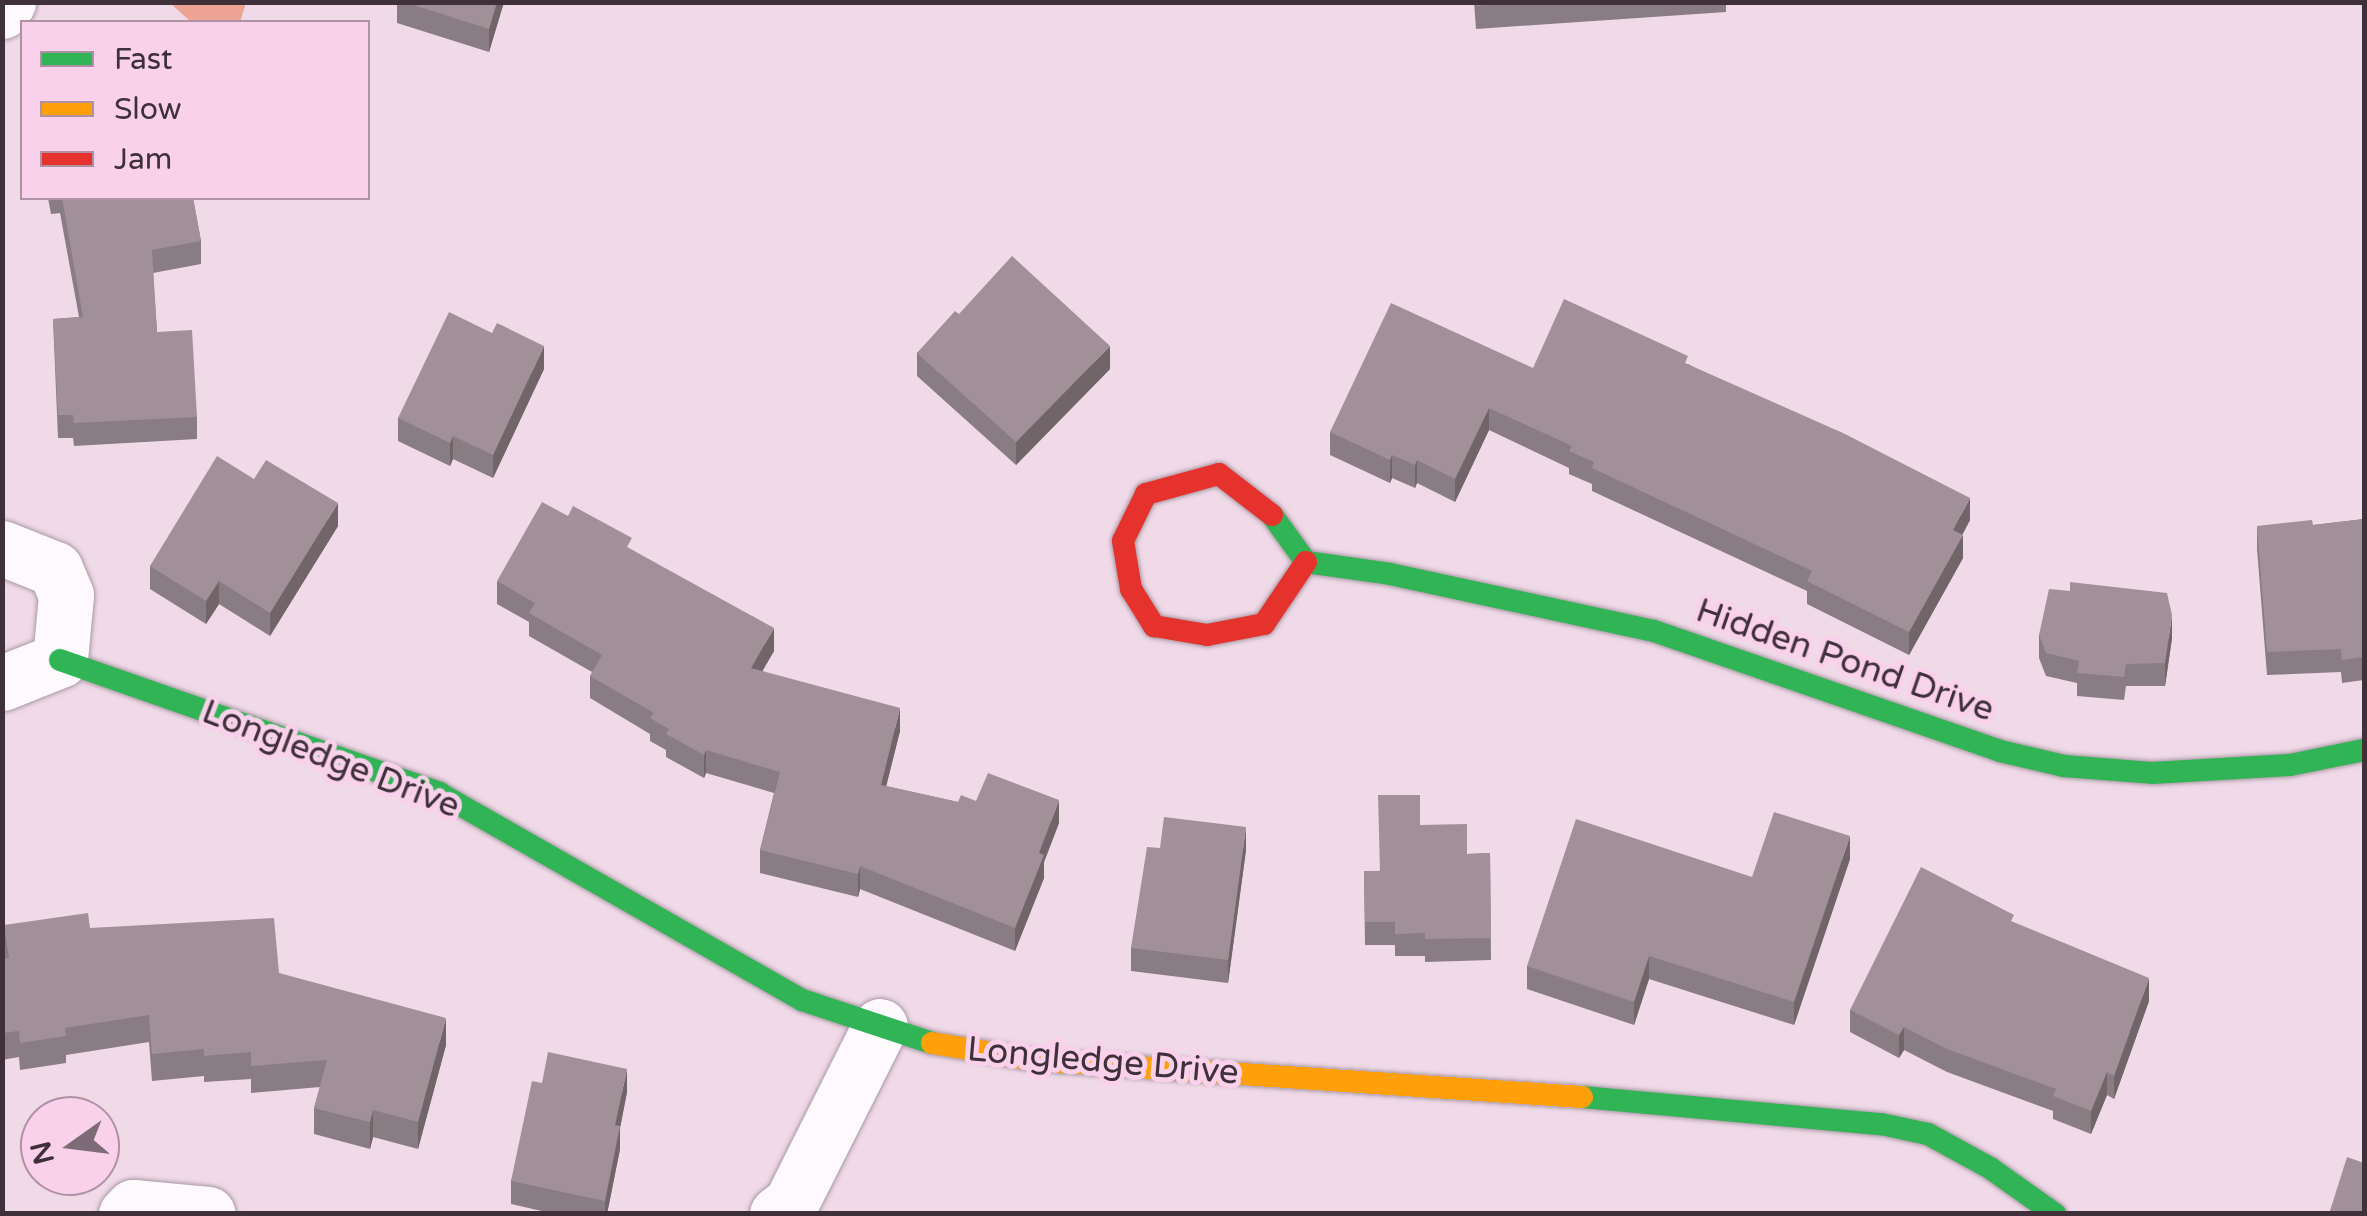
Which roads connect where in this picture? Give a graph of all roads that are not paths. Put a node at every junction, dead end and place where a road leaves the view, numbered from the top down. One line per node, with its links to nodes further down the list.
1 (8, 2): 2 (street)
2 (2, 11)
3 (2, 548): 5 (street)
4 (1306, 562): 4 (street); 7 (street, Hidden Pond Drive)
5 (60, 660): 6 (street); 8 (street, Longledge Drive)
6 (2, 682)
7 (2364, 750)
8 (880, 1026): 11 (street); 12 (street, Longledge Drive)
9 (126, 1214): 10 (street)
10 (208, 1214)
11 (777, 1214)
12 (2055, 1214)

